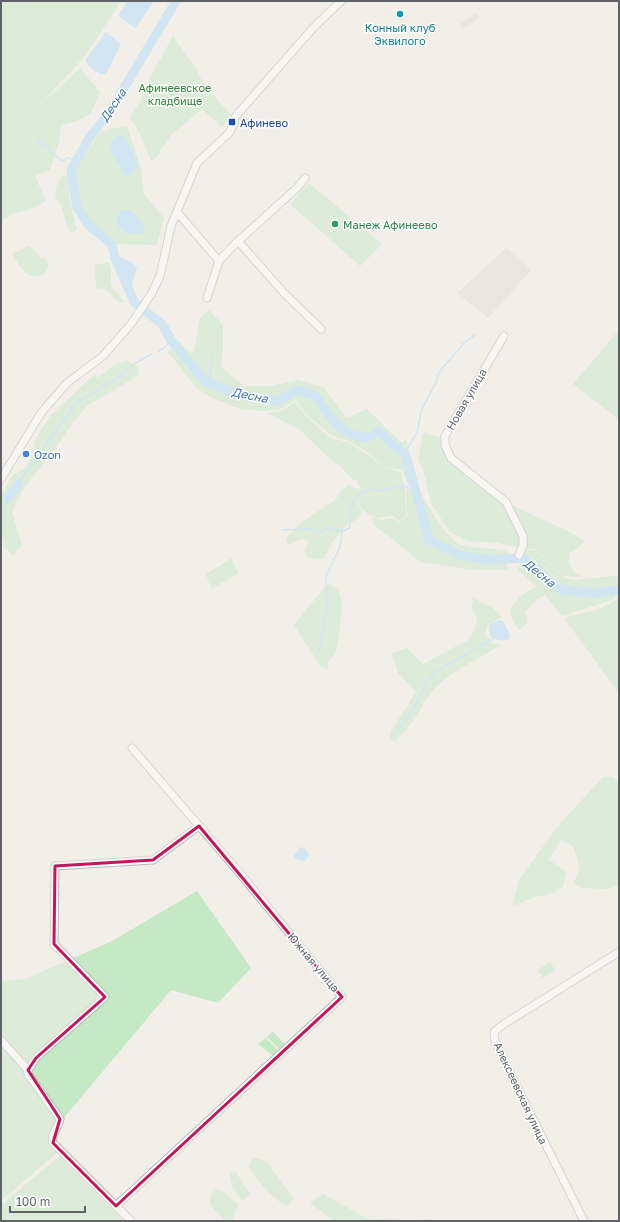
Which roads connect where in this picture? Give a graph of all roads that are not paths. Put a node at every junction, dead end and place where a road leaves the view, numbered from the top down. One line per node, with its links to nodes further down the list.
1 (341, 1): 3 (street)
2 (305, 178): 4 (street)
3 (177, 212): 5 (street); 9 (street)
4 (238, 241): 5 (street); 7 (street)
5 (219, 261): 6 (street)
6 (207, 298)
7 (321, 329)
8 (504, 336): 10 (street, Новая улица)
9 (1, 479)
10 (520, 555)
11 (132, 748): 12 (street, Южная улица)
12 (199, 826): 15 (street); 16 (street, Южная улица)
13 (619, 952): 18 (street, Алексеевская улица)
14 (1, 1040): 15 (street)
15 (28, 1070): 16 (street)
16 (116, 1206): 17 (street)
17 (131, 1221)
18 (584, 1221)

